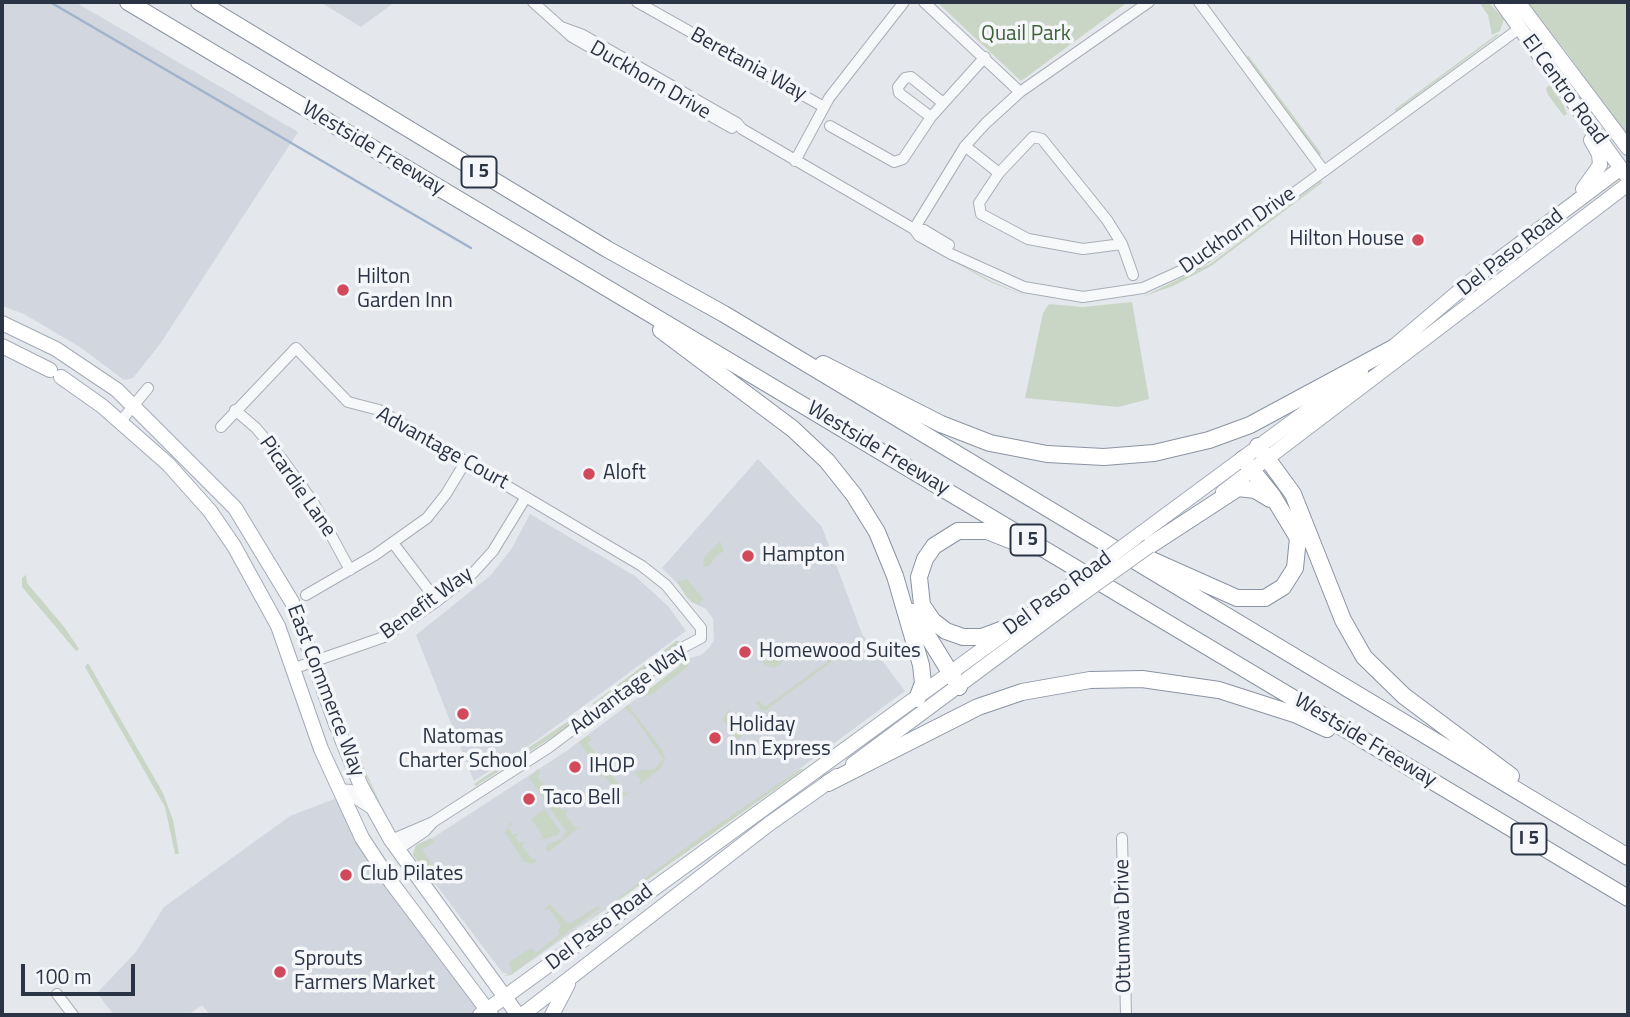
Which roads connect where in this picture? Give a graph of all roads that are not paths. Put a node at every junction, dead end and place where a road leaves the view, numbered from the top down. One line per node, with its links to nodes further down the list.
1 (125, 2): 33 (highway, Westside Freeway / I 5)
2 (199, 2): 34 (highway, Westside Freeway / I 5)
3 (533, 2): 24 (street, Duckhorn Drive)
4 (637, 2): 19 (street, Beretania Way)
5 (904, 2): 19 (street)
6 (924, 2): 14 (street)
7 (1140, 2): 12 (street)
8 (1149, 2): 12 (street)
9 (1199, 2): 26 (street)
10 (1501, 2): 13 (main road, El Centro Road)
11 (1518, 2): 15 (main road, El Centro Road)
12 (1109, 28): 16 (street)
13 (1520, 28): 15 (main road); 17 (main road, El Centro Road); 26 (street, Duckhorn Drive)
14 (985, 57): 16 (street); 18 (street)
15 (1564, 64): 23 (main road, El Centro Road)
16 (1020, 92): 22 (street)
17 (1572, 101): 25 (main road, El Centro Road); 29 (main road)
18 (943, 103): 20 (street); 20 (street)
19 (824, 107): 24 (street)
20 (930, 117): 21 (street)
21 (830, 126)
22 (965, 146): 27 (street); 30 (street)
23 (1628, 148)
24 (795, 161): 30 (street, Duckhorn Drive)
25 (1626, 169): 29 (main road, Del Paso Road)
26 (1324, 171): 30 (street, Duckhorn Drive)
27 (999, 173): 31 (street); 31 (street)
28 (1628, 184): 43 (main road, Del Paso Road)
29 (1560, 213): 37 (main road, Del Paso Road)
30 (914, 229)
31 (1122, 244): 32 (street)
32 (1133, 275)
33 (634, 304): 51 (highway, Westside Freeway / I 5); 53 (highway)
34 (724, 314): 37 (highway); 48 (highway, Westside Freeway / I 5)
35 (2, 323): 39 (main road, East Commerce Way)
36 (2, 346): 41 (main road, East Commerce Way)
37 (1393, 348): 43 (main road, Del Paso Road)
38 (148, 388): 39 (street)
39 (133, 405): 41 (street); 58 (main road, East Commerce Way)
40 (235, 410): 42 (street); 44 (street, Advantage Court); 52 (street, Picardie Lane)
41 (121, 421): 59 (main road, East Commerce Way)
42 (221, 428)
43 (1262, 453): 45 (main road, Del Paso Road); 65 (highway)
44 (466, 461): 46 (street, Advantage Court); 50 (street)
45 (1247, 465): 47 (highway); 49 (main road, Del Paso Road)
46 (526, 497): 56 (street, Benefit Way); 68 (street, Advantage Way)
47 (1279, 508): 48 (highway); 49 (highway)
48 (1073, 524): 65 (highway, Westside Freeway / I 5)
49 (1142, 542): 54 (main road, Del Paso Road, bridge)
50 (393, 543): 52 (street); 56 (street)
51 (1070, 565): 57 (highway); 62 (highway, Westside Freeway / I 5)
52 (350, 570): 55 (street)
53 (895, 576): 60 (highway); 61 (highway)
54 (1073, 592): 57 (main road, Del Paso Road); 60 (main road, Del Paso Road)
55 (306, 595)
56 (437, 601): 58 (street, Benefit Way)
57 (1014, 625): 60 (main road, Del Paso Road)
58 (316, 662): 59 (street, Benefit Way); 66 (main road, East Commerce Way)
59 (295, 668): 64 (main road, East Commerce Way)
60 (954, 681): 61 (main road, Del Paso Road); 63 (main road, Del Paso Road)
61 (917, 699): 73 (main road, Del Paso Road)
62 (1422, 775): 63 (highway); 70 (highway, Westside Freeway / I 5)
63 (828, 783): 71 (main road, Del Paso Road)
64 (338, 789): 66 (street); 74 (main road, East Commerce Way)
65 (1536, 800): 69 (highway, Westside Freeway / I 5)
66 (373, 810): 68 (main road, East Commerce Way)
67 (1122, 838): 78 (street, Ottumwa Drive)
68 (394, 846): 73 (main road, East Commerce Way)
69 (1628, 857)
70 (1628, 898)
71 (571, 979): 76 (main road, Del Paso Road); 77 (main road)
72 (57, 995): 75 (street)
73 (506, 998): 74 (main road, Del Paso Road); 76 (main road, East Commerce Way)
74 (486, 1014)
75 (73, 1015)
76 (520, 1015)
77 (552, 1015)
78 (1126, 1015)

